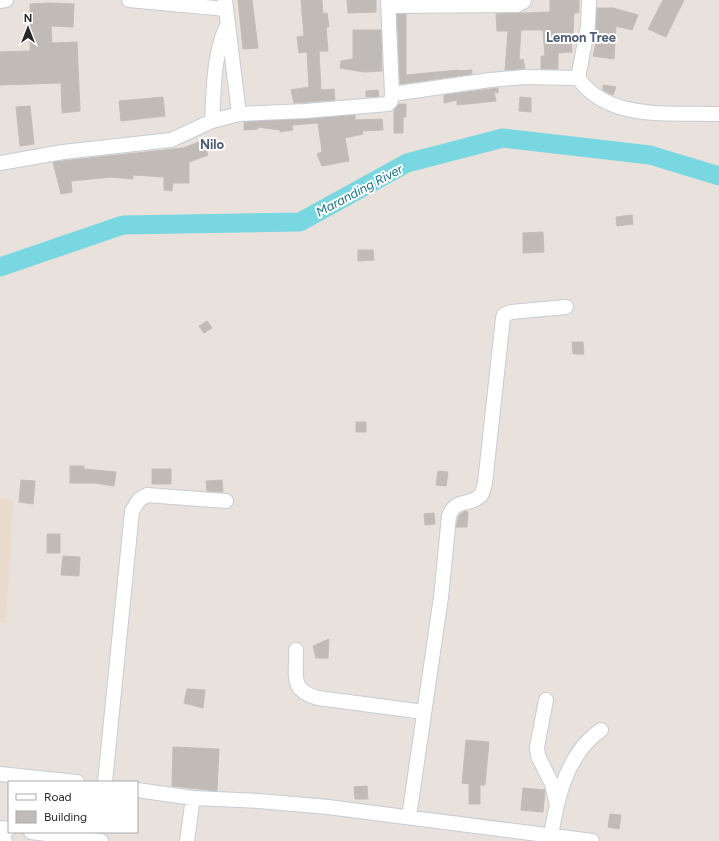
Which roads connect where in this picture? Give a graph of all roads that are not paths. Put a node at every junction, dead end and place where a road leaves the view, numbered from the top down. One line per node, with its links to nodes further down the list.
1 (6, 0): 5 (street)
2 (129, 0): 7 (street)
3 (524, 0): 6 (street)
4 (589, 0): 9 (street)
5 (0, 1)
6 (388, 3): 10 (street)
7 (226, 4): 8 (street)
8 (228, 23): 11 (street); 13 (street)
9 (578, 78): 10 (street); 12 (street)
10 (392, 94): 11 (street)
11 (239, 114): 13 (street)
12 (719, 114)
13 (212, 122): 14 (street)
14 (0, 162)
15 (566, 307): 19 (street)
16 (226, 501): 23 (street)
17 (296, 650): 19 (street)
18 (546, 700): 26 (street)
19 (424, 712): 27 (street)
20 (601, 730): 26 (street)
21 (0, 774): 22 (street)
22 (67, 781)
23 (105, 781)
24 (138, 790): 25 (street)
25 (194, 798): 27 (street); 33 (street)
26 (556, 801): 29 (street)
27 (409, 816): 29 (street)
28 (39, 833): 32 (street)
29 (551, 836): 34 (street)
30 (0, 840): 31 (street)
31 (5, 841)
32 (101, 841)
33 (187, 841)
34 (592, 841)

